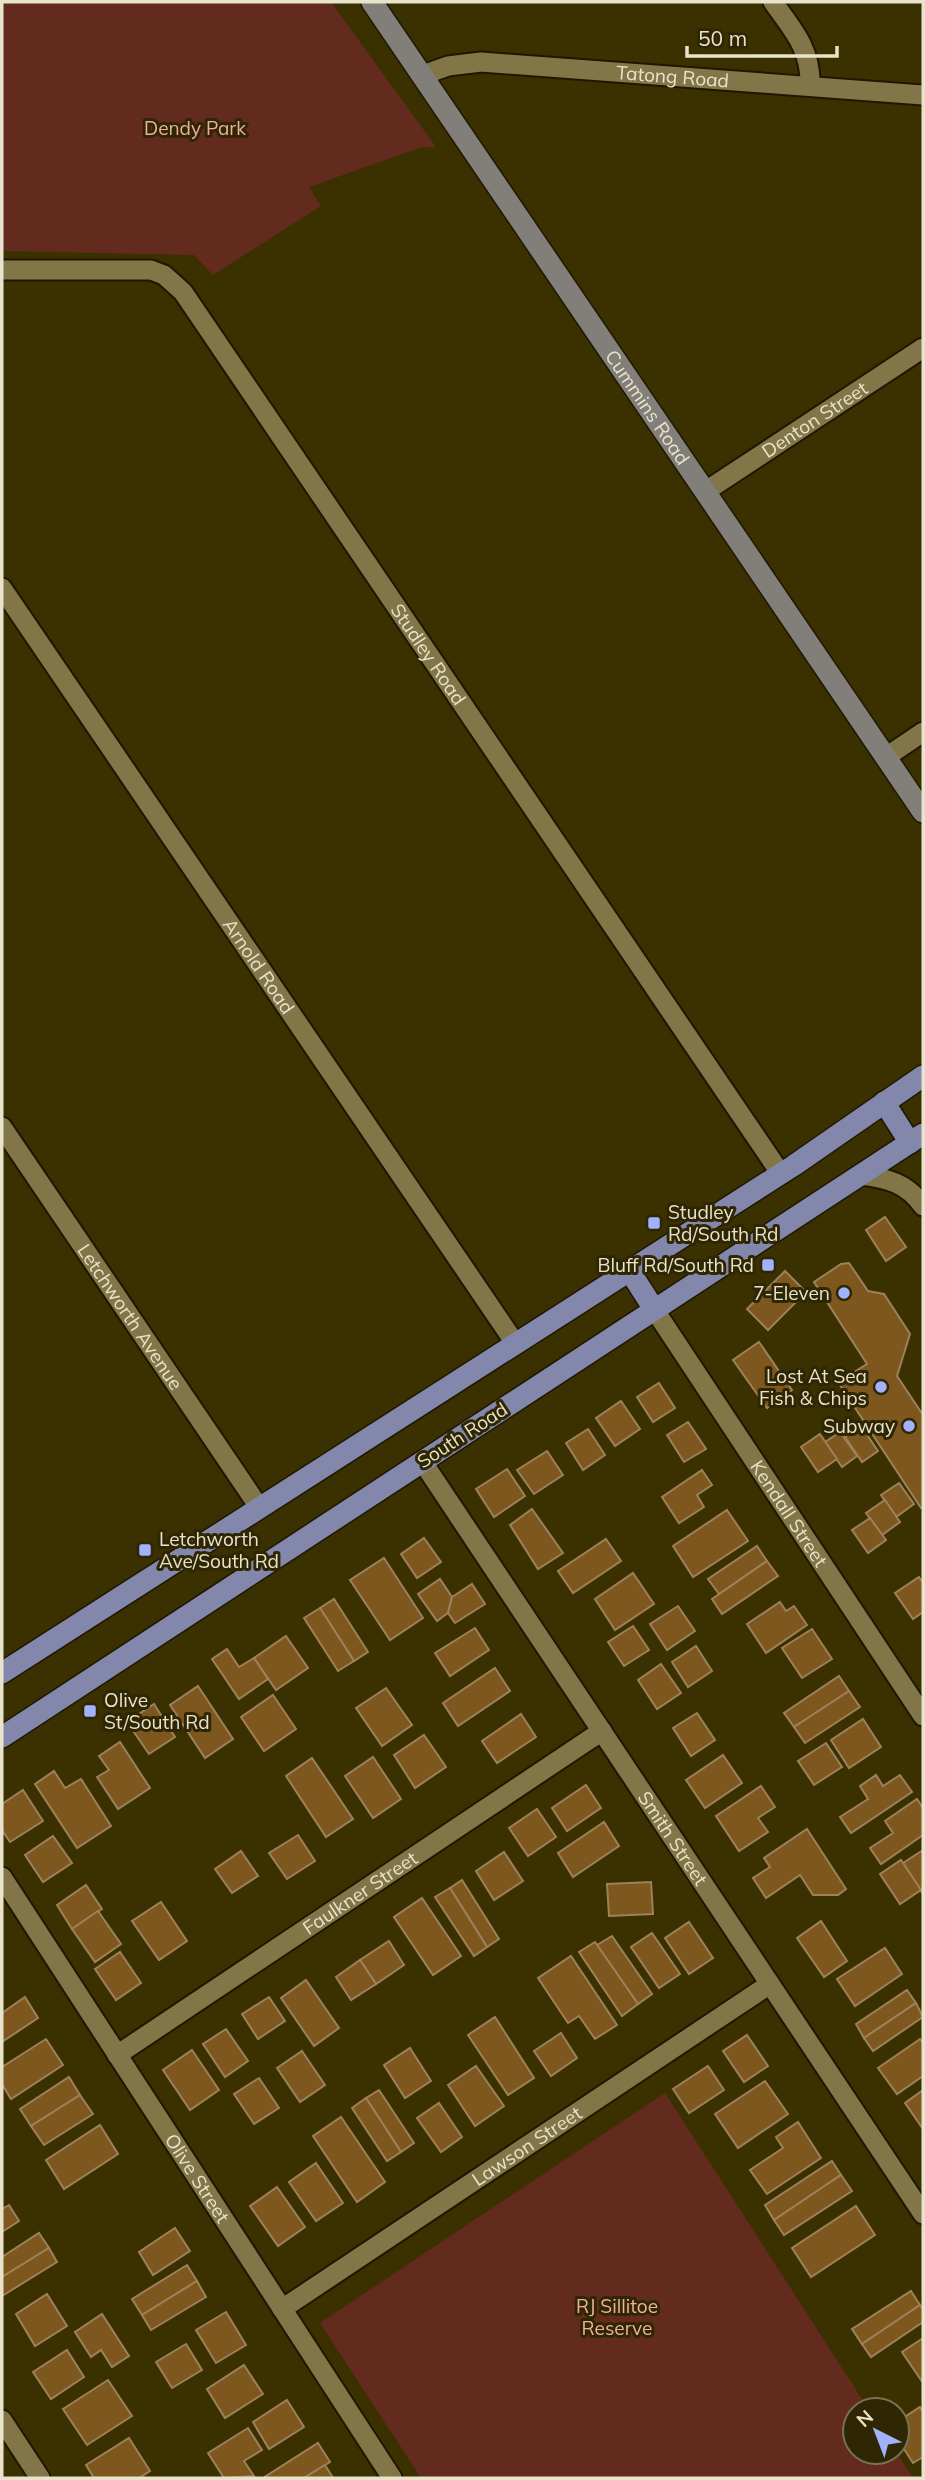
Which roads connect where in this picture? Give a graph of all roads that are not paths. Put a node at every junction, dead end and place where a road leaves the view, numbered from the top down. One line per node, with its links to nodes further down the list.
1 (372, 2): 3 (main road, Cummins Road)
2 (773, 2): 4 (street)
3 (423, 75): 4 (street, Tatong Road); 8 (main road, Cummins Road)
4 (810, 85): 5 (street, Tatong Road)
5 (923, 95)
6 (2, 270): 17 (street, Studley Road)
7 (923, 348): 8 (street, Denton Street)
8 (706, 491): 11 (main road, Cummins Road)
9 (2, 588): 22 (street, Arnold Road)
10 (923, 732): 11 (street)
11 (886, 757): 12 (main road, Cummins Road)
12 (923, 812)
13 (923, 1076): 14 (main road)
14 (884, 1102): 16 (main road); 17 (main road)
15 (2, 1127): 24 (street, Letchworth Avenue)
16 (917, 1138): 18 (main road, South Road)
17 (780, 1174): 20 (main road)
18 (860, 1175): 19 (street); 21 (main road, South Road)
19 (923, 1206)
20 (629, 1270): 21 (main road); 22 (main road)
21 (654, 1309): 23 (main road, South Road); 26 (street, Kendall Street)
22 (515, 1343): 24 (main road)
23 (422, 1461): 27 (street, Smith Street); 28 (main road, South Road)
24 (259, 1507): 25 (main road)
25 (2, 1672)
26 (923, 1716)
27 (602, 1731): 30 (street, Smith Street); 31 (street, Faulkner Street)
28 (2, 1737)
29 (2, 1877): 31 (street, Olive Street)
30 (770, 1984): 32 (street, Smith Street); 33 (street, Lawson Street)
31 (117, 2055): 33 (street, Olive Street)
32 (923, 2214)
33 (282, 2309): 36 (street, Olive Street)
34 (2, 2420): 35 (street)
35 (40, 2478)
36 (392, 2478)

